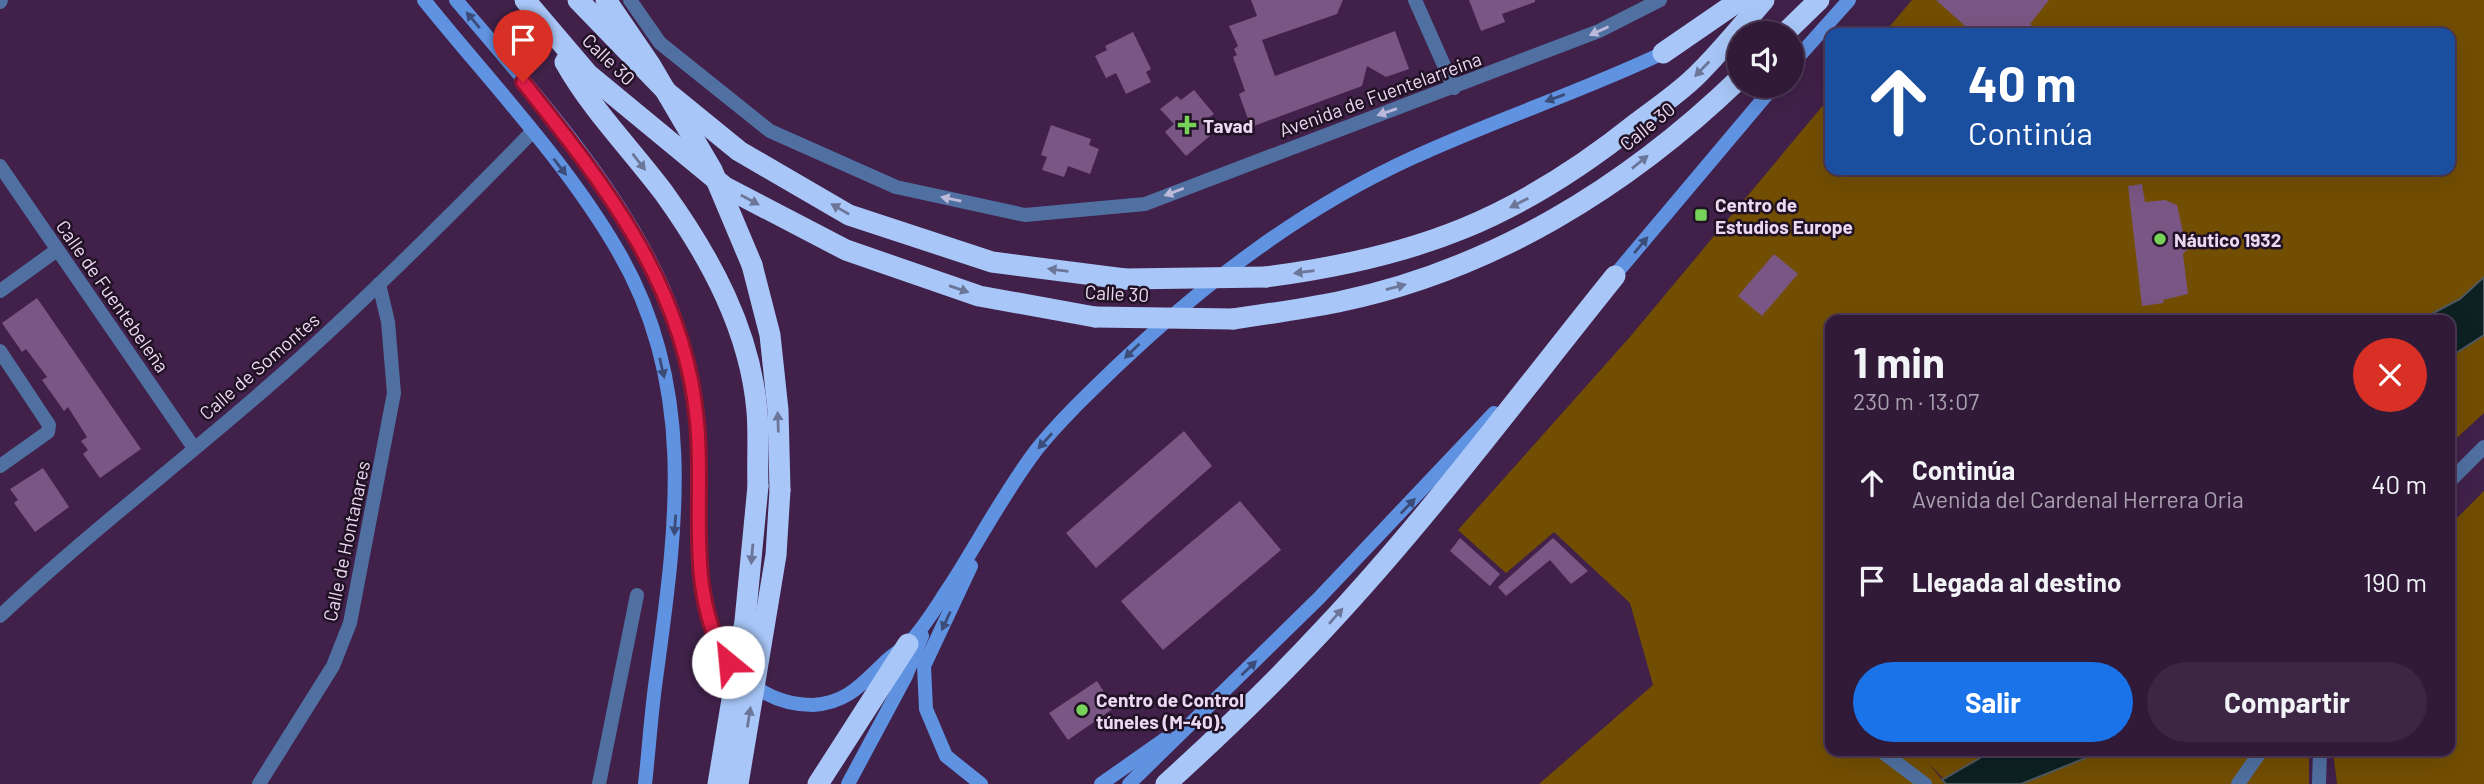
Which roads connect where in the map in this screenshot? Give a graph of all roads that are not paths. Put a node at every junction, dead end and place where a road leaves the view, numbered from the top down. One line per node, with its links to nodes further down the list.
1 (424, 0): 21 (street)
2 (456, 0): 36 (street, one-way to 2)
3 (525, 0): 15 (highway, Calle 30)
4 (578, 0): 11 (highway, Calle 30, one-way to 4, bridge)
5 (606, 0): 48 (highway, one-way to 5, bridge)
6 (630, 0): 18 (street, Avenida de Fuentelarreina, one-way to 6)
7 (1415, 0): 18 (street)
8 (1660, 0): 18 (street, Avenida de Fuentelarreina, one-way to 18)
9 (1722, 0): 17 (street)
10 (1741, 0): 17 (highway)
11 (1764, 0)
12 (1819, 0): 14 (highway)
13 (1849, 0): 16 (street)
14 (1797, 21)
15 (544, 26): 19 (highway, Calle 30, one-way to 19, bridge); 47 (highway, one-way to 47, bridge)
16 (1804, 51)
17 (1663, 53): 32 (street, one-way to 32)
18 (1454, 88)
19 (1727, 89)
20 (1764, 98): 24 (street, one-way to 20)
21 (532, 132): 25 (street, Calle de Somontes); 37 (street, one-way to 37)
22 (0, 166): 23 (street, Calle de Fuentebeleña)
23 (57, 250): 26 (street); 28 (street, Calle de Fuentebeleña)
24 (1615, 276): 38 (street, one-way to 24); 54 (highway, one-way to 24)
25 (379, 284): 28 (street, Calle de Somontes); 43 (street, Calle de Hontanares)
26 (0, 291)
27 (0, 351): 30 (street)
28 (194, 447): 35 (street, Calle de Somontes)
29 (2484, 447): 31 (street)
30 (0, 466)
31 (2455, 476)
32 (983, 536): 34 (street); 51 (street, one-way to 51)
33 (637, 595): 44 (street)
34 (931, 615): 36 (street); 50 (street)
35 (0, 616)
36 (908, 643): 49 (highway)
37 (656, 682): 45 (street); 46 (street)
38 (1207, 709): 52 (street); 53 (street)
39 (1888, 756): 42 (street)
40 (2258, 756): 55 (street)
41 (2320, 756): 56 (street)
42 (1920, 779)
43 (259, 784)
44 (599, 784)
45 (636, 784)
46 (645, 784)
47 (718, 784)
48 (738, 784)
49 (818, 784)
50 (848, 784)
51 (981, 784)
52 (1101, 784)
53 (1129, 784)
54 (1166, 784)
55 (2238, 784)
56 (2319, 784)

